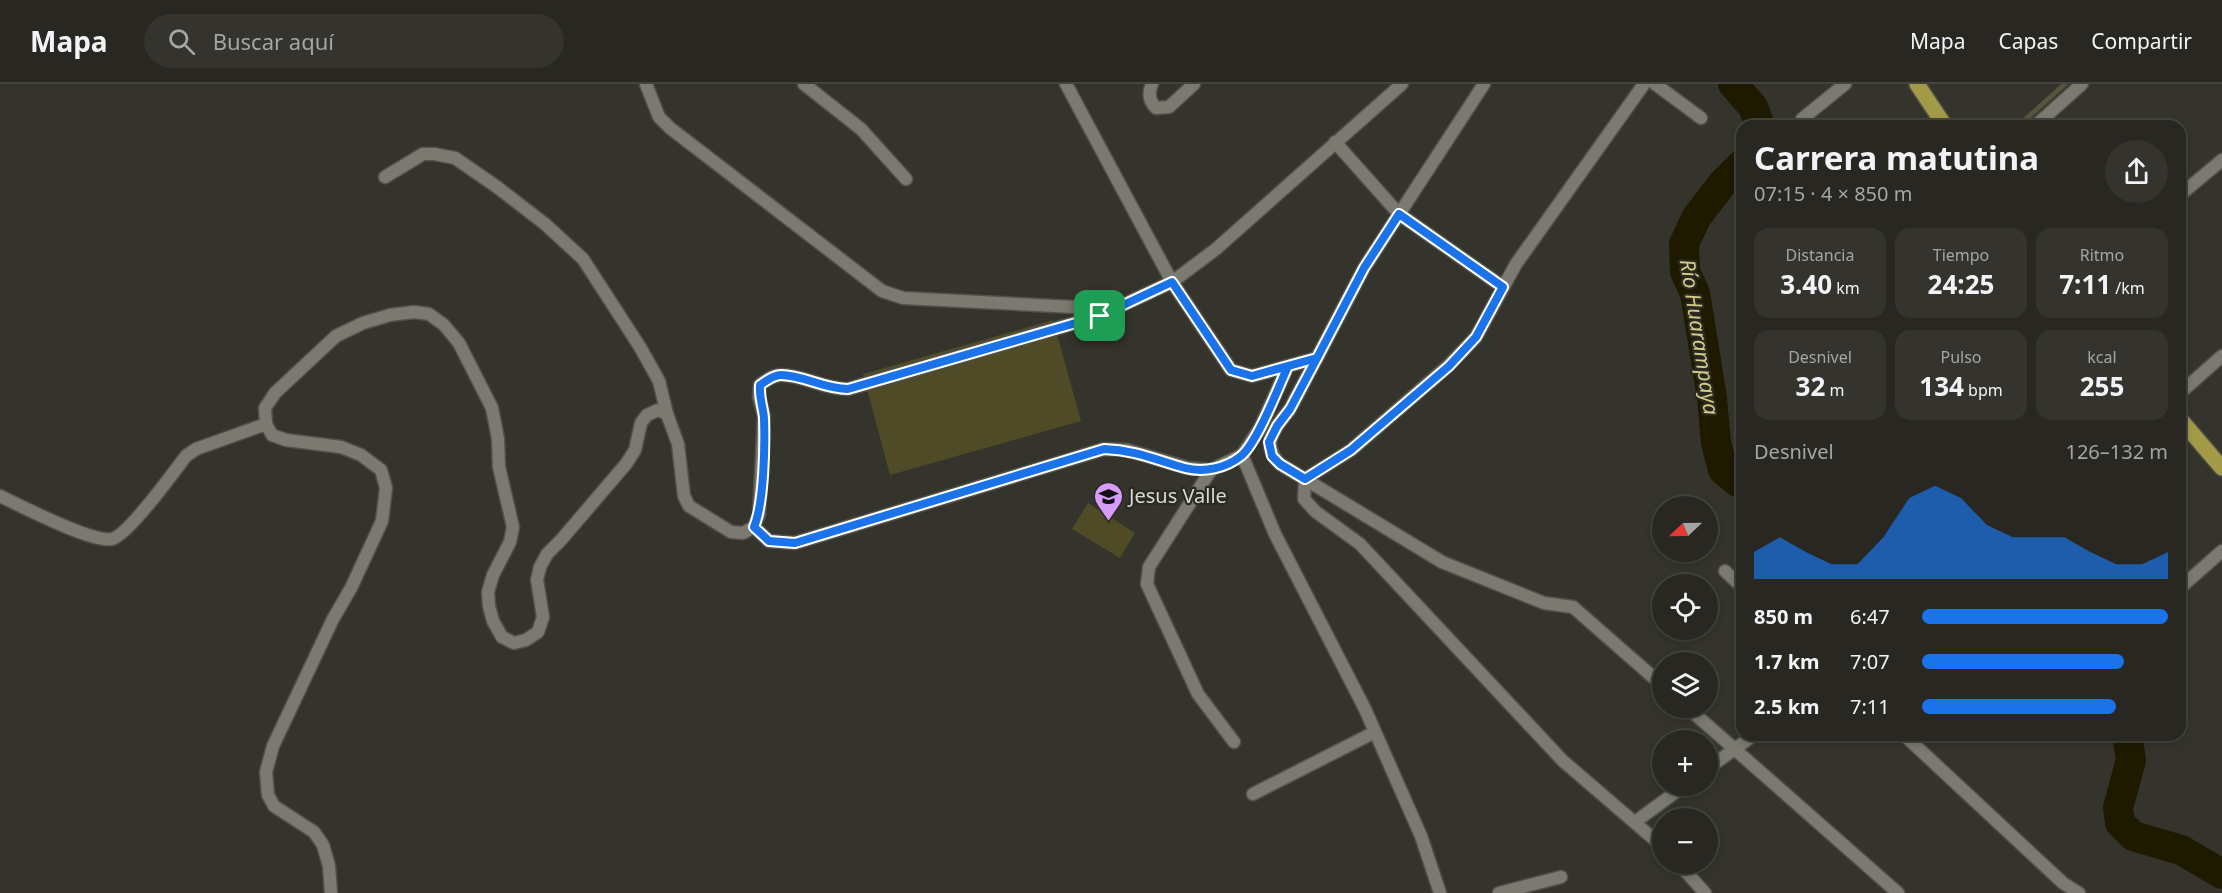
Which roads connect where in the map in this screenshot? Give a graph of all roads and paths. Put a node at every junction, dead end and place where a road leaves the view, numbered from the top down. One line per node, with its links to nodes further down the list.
1 (646, 84): 25 (street)
2 (804, 84): 20 (street)
3 (1152, 84): 4 (street)
4 (1194, 84)
5 (1402, 84): 17 (street)
6 (1484, 84): 22 (street)
7 (1644, 84): 24 (street)
8 (1655, 84): 13 (street)
9 (1845, 84): 14 (street)
10 (1917, 84): 15 (main road)
11 (2082, 84): 16 (street)
12 (1070, 86): 23 (street)
13 (1701, 118)
14 (1802, 119)
15 (1941, 120)
16 (2042, 120)
17 (1335, 142): 22 (street); 23 (street)
18 (2222, 160): 21 (street)
19 (385, 177): 30 (street)
20 (906, 179)
21 (2186, 190)
22 (1399, 214): 24 (street); 27 (street)
23 (1172, 282): 25 (street); 28 (street)
24 (1503, 287): 36 (street)
25 (1100, 316): 38 (street)
26 (2222, 357): 29 (street)
27 (1317, 358): 28 (street); 36 (street)
28 (1288, 366): 33 (street)
29 (2186, 388)
30 (667, 414): 31 (street); 38 (street)
31 (266, 424): 37 (street); 58 (street)
32 (2186, 426): 34 (main road)
33 (1242, 455): 35 (street); 45 (street)
34 (2222, 468)
35 (1211, 470): 38 (street); 48 (street)
36 (1305, 479): 43 (street); 53 (street)
37 (0, 496)
38 (754, 527)
39 (2222, 551): 42 (street)
40 (1725, 571): 41 (street)
41 (1736, 581)
42 (2186, 583)
43 (1652, 676)
44 (1699, 718): 49 (street)
45 (1375, 732): 51 (street); 59 (street)
46 (1745, 741): 49 (street)
47 (1910, 741): 57 (street)
48 (1234, 742)
49 (1734, 749): 50 (street); 62 (street)
50 (1718, 761)
51 (1253, 794)
52 (1670, 796): 53 (street)
53 (1635, 822): 54 (street)
54 (1652, 837)
55 (1688, 874): 61 (street)
56 (1561, 877): 60 (street)
57 (2062, 883): 63 (street); 64 (street)
58 (331, 893)
59 (1440, 893)
60 (1499, 893)
61 (1705, 893)
62 (1898, 893)
63 (2053, 893)
64 (2079, 893)

